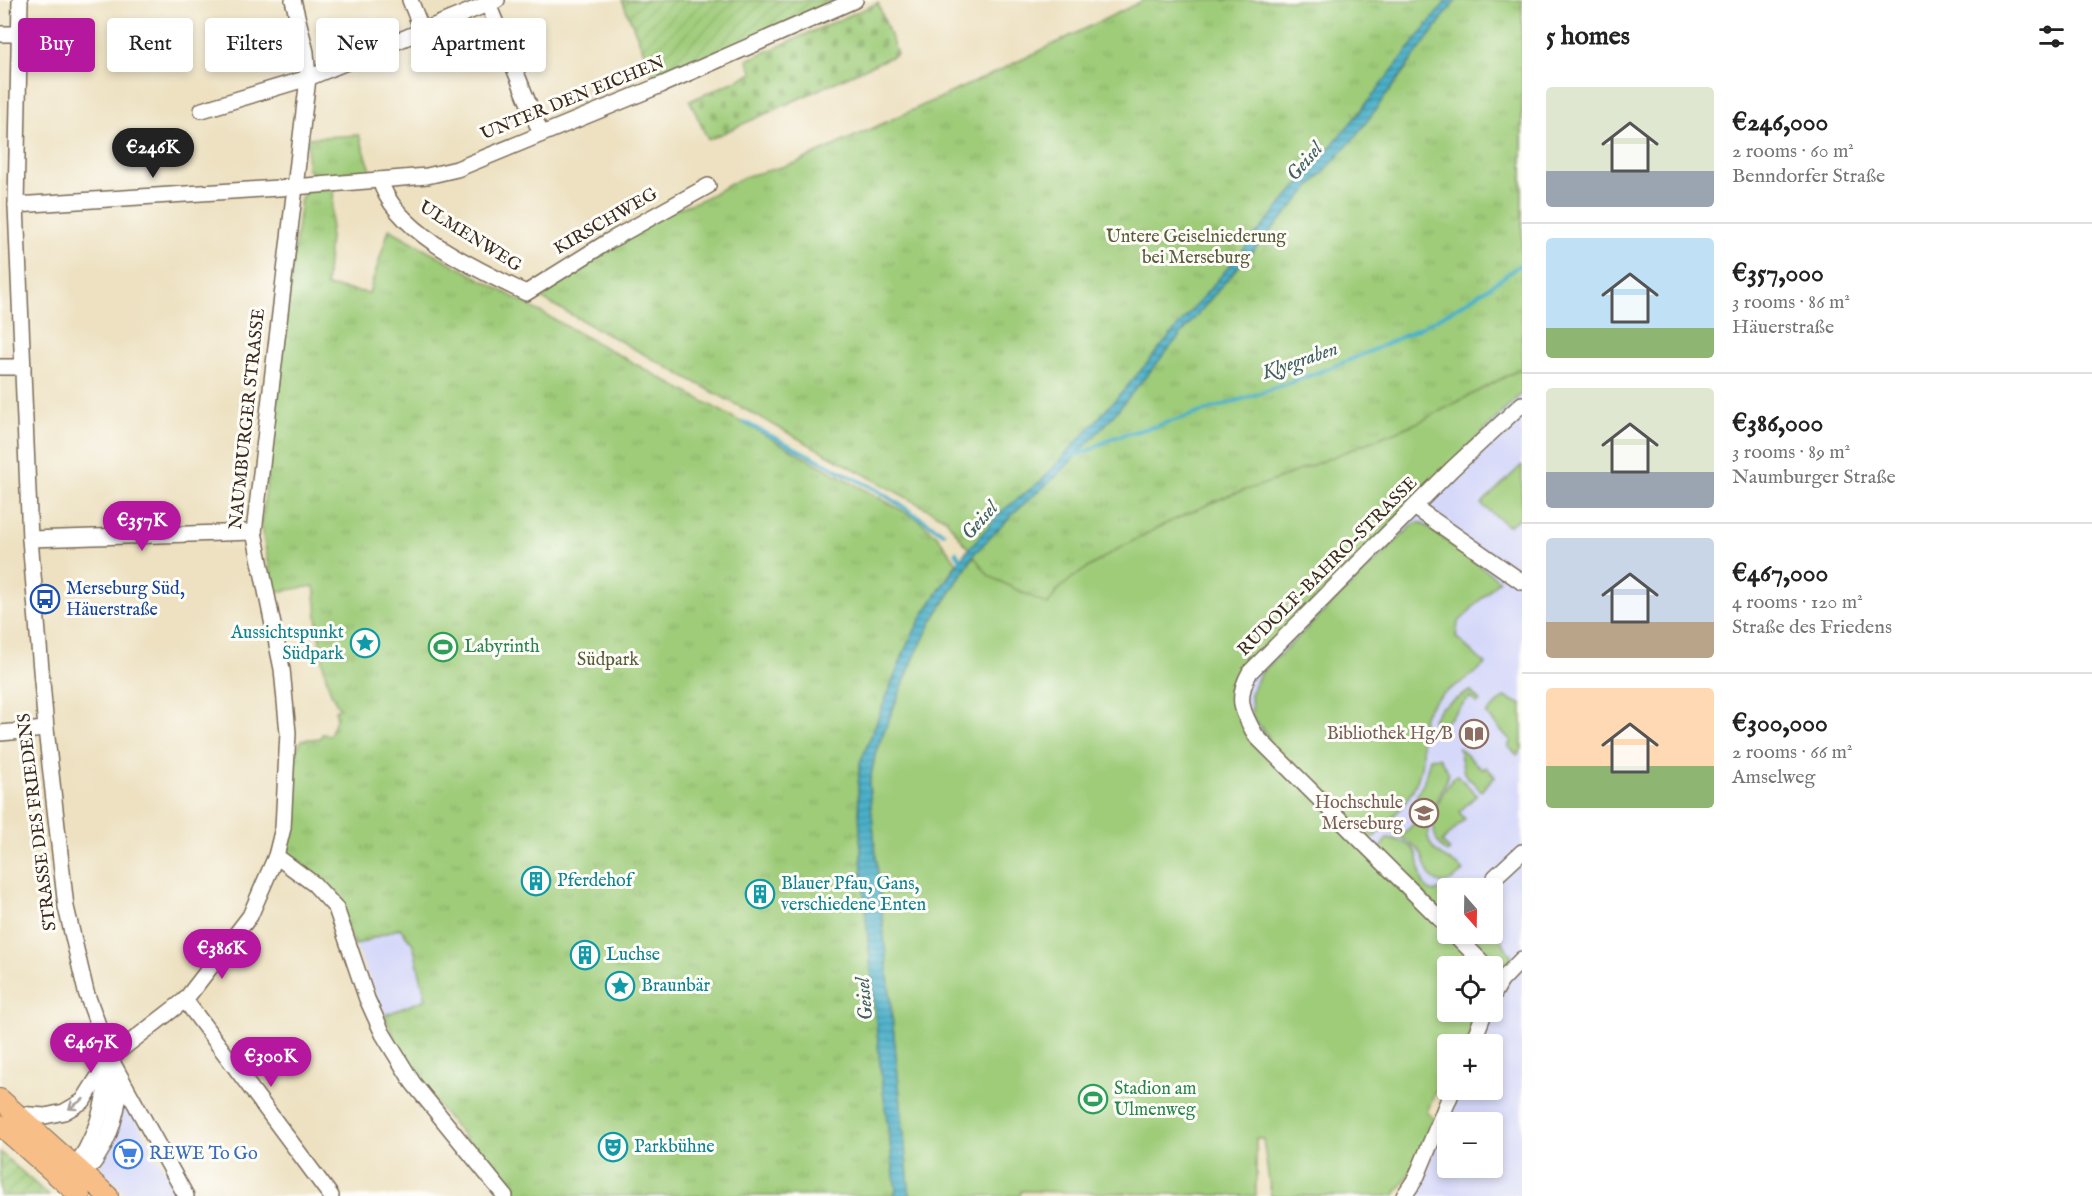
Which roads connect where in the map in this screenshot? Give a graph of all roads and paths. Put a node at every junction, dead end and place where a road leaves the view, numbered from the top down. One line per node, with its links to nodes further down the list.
1 (20, 0): 6 (street, STRASSE DES FRIEDENS)
2 (293, 0): 12 (street, NAUMBURGER STRASSE)
3 (410, 0): 7 (street)
4 (855, 0): 14 (street, UNTER DEN EICHEN)
5 (492, 2): 8 (street); 14 (street)
6 (19, 18)
7 (417, 18)
8 (452, 18)
9 (0, 34): 10 (street)
10 (18, 34): 18 (street, STRASSE DES FRIEDENS)
11 (411, 35): 12 (street)
12 (308, 78): 13 (street); 17 (street, NAUMBURGER STRASSE)
13 (202, 110)
14 (541, 134): 15 (street, UNTER DEN EICHEN)
15 (380, 180): 17 (street, UNTER DEN EICHEN); 19 (street, ULMENWEG)
16 (708, 186): 19 (street, KIRSCHWEG)
17 (294, 188): 18 (street, UNTER DEN EICHEN); 24 (street, NAUMBURGER STRASSE)
18 (16, 205): 21 (street, STRASSE DES FRIEDENS)
19 (526, 293)
20 (0, 367): 21 (street)
21 (23, 367): 25 (street, STRASSE DES FRIEDENS)
22 (1522, 404): 23 (street, RUDOLF-BAHRO-STRASSE)
23 (1416, 507): 26 (street); 32 (street, RUDOLF-BAHRO-STRASSE)
24 (254, 532): 25 (street); 30 (street, NAUMBURGER STRASSE)
25 (30, 538): 27 (street, STRASSE DES FRIEDENS)
26 (1522, 582)
27 (46, 729): 28 (street); 38 (street, STRASSE DES FRIEDENS)
28 (0, 733)
29 (1522, 852): 31 (street)
30 (276, 856): 37 (street, NAUMBURGER STRASSE); 48 (street)
31 (1495, 877)
32 (1437, 916)
33 (1464, 944): 34 (street)
34 (1476, 956)
35 (1522, 959): 36 (street)
36 (1503, 973)
37 (185, 1000): 38 (street, NAUMBURGER STRASSE); 47 (street)
38 (110, 1058): 39 (street, STRASSE DES FRIEDENS); 42 (street, one-way to 42); 44 (street, STRASSE DES FRIEDENS)
39 (121, 1080): 44 (street); 45 (street, STRASSE DES FRIEDENS)
40 (0, 1099): 42 (main road)
41 (1448, 1100): 49 (street)
42 (17, 1114): 44 (main road)
43 (0, 1125): 44 (main road)
44 (75, 1181): 46 (main road)
45 (185, 1193)
46 (108, 1196)
47 (331, 1196)
48 (505, 1196)
49 (1404, 1196)

